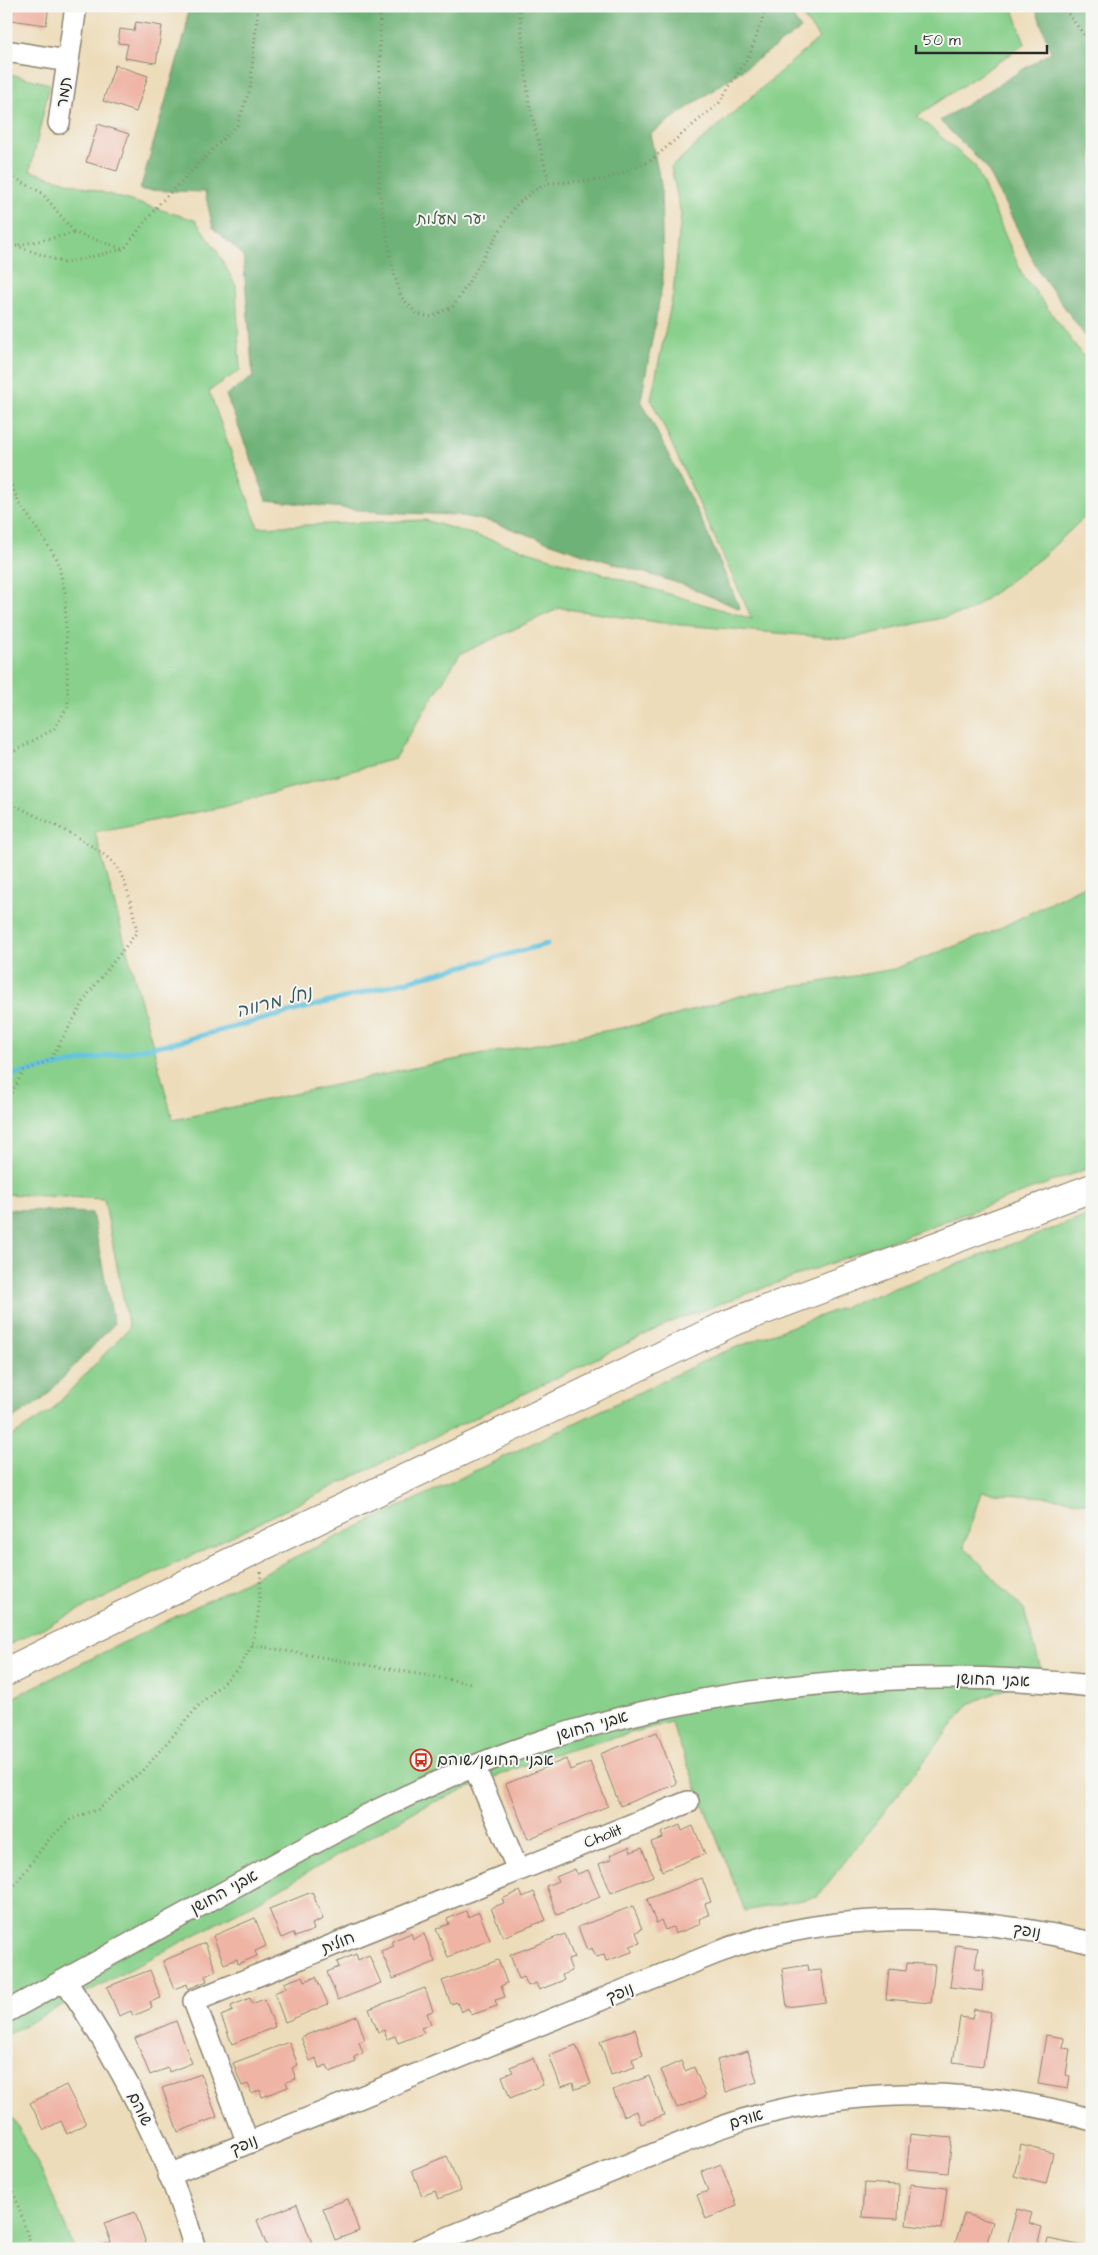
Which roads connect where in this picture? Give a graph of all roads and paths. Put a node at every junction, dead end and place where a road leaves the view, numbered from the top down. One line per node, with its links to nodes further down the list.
1 (76, 6): 9 (street, תמר)
2 (258, 6): 16 (path)
3 (380, 6): 12 (path)
4 (519, 6): 12 (path)
5 (767, 6): 12 (path)
6 (1062, 6): 7 (path)
7 (1092, 45)
8 (6, 51): 9 (street, תמר)
9 (68, 62): 10 (street, תמר)
10 (59, 123)
11 (6, 173): 13 (path)
12 (549, 183)
13 (75, 233): 15 (path); 16 (path)
14 (6, 246): 15 (path)
15 (17, 246): 16 (path)
16 (124, 249)
17 (6, 472): 18 (path)
18 (6, 756)
19 (6, 803): 20 (path)
20 (6, 1101)
21 (1092, 1188): 22 (main road)
22 (261, 1547): 23 (path); 24 (main road)
23 (252, 1645): 25 (path); 30 (path)
24 (6, 1672)
25 (470, 1683)
26 (1092, 1686): 27 (street, אבני החושן)
27 (474, 1766): 29 (street); 32 (street, אבני החושן)
28 (688, 1802): 29 (street, Cholit)
29 (518, 1870): 35 (street, חולית)
30 (6, 1897)
31 (1092, 1943): 35 (street, נופך)
32 (65, 1980): 33 (street, אבני החושן); 37 (street, שוהם)
33 (6, 2012)
34 (1092, 2120): 40 (street, אודם)
35 (248, 2143): 37 (street, נופך)
36 (6, 2168): 38 (path)
37 (169, 2175): 39 (street, שוהם)
38 (32, 2249)
39 (196, 2249)
40 (420, 2249)

